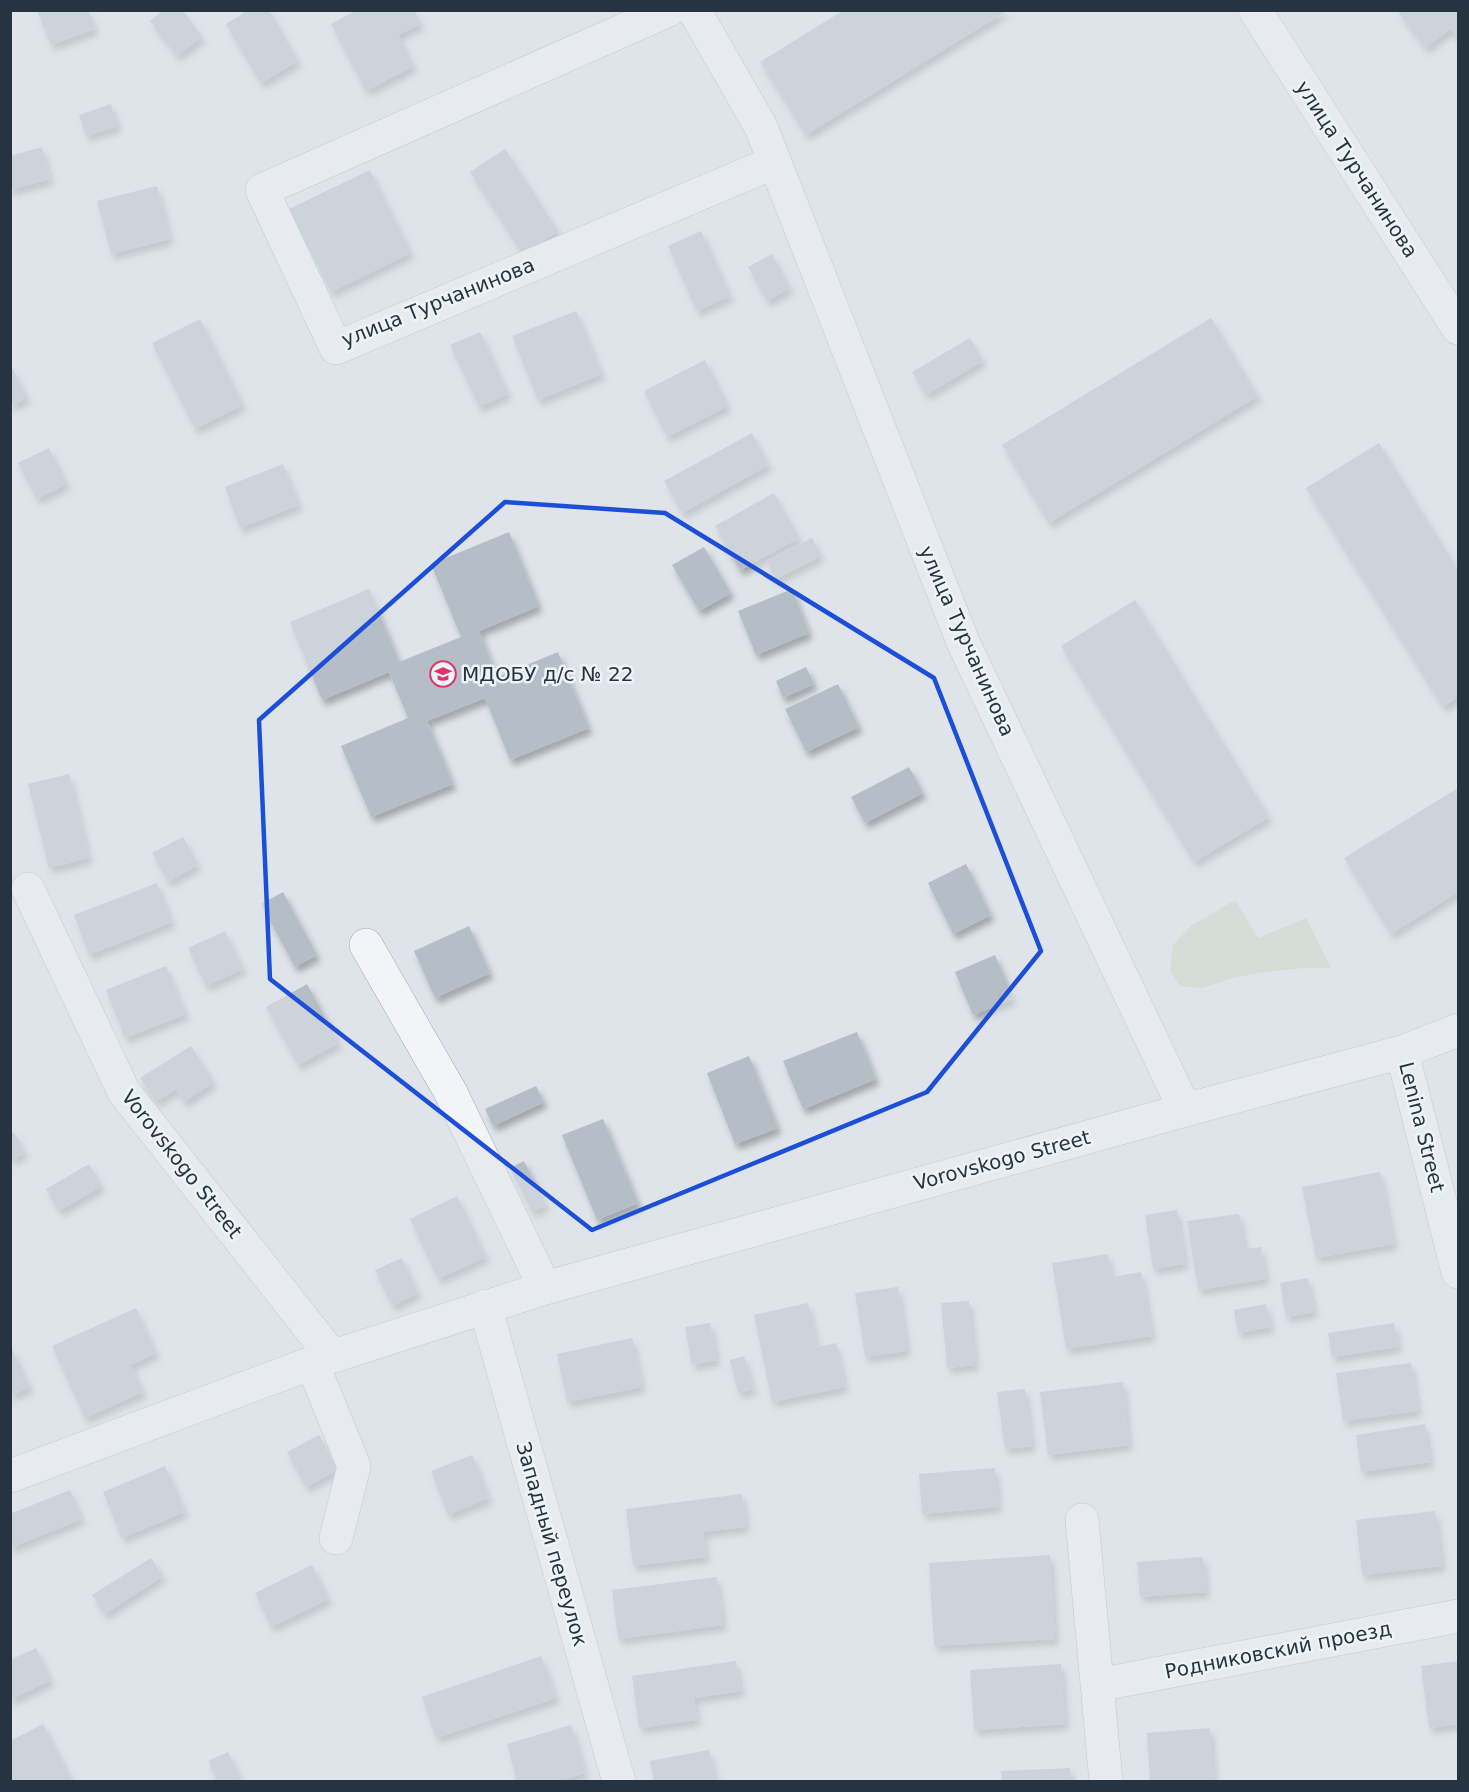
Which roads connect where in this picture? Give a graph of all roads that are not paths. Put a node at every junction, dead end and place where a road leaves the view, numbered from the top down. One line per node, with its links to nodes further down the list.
1 (669, 10): 4 (street, улица Турчанинова)
2 (694, 10): 4 (street, улица Турчанинова)
3 (1255, 10): 5 (street, улица Турчанинова)
4 (775, 162): 10 (street, улица Турчанинова)
5 (1458, 328)
6 (28, 889): 14 (street, Vorovskogo Street)
7 (366, 945): 12 (street)
8 (1458, 1030): 9 (street, Vorovskogo Street)
9 (1402, 1052): 10 (street, Vorovskogo Street); 11 (street, Lenina Street)
10 (1185, 1110): 12 (street, Vorovskogo Street)
11 (1458, 1272)
12 (545, 1288): 13 (street, Vorovskogo Street)
13 (485, 1306): 14 (street, Vorovskogo Street); 20 (street, Западный переулок)
14 (322, 1360): 15 (street, Vorovskogo Street); 17 (street)
15 (10, 1476)
16 (1082, 1520): 19 (street)
17 (336, 1538)
18 (1458, 1616): 19 (street, Родниковский проезд)
19 (1098, 1684): 21 (street)
20 (619, 1782)
21 (1106, 1782)

